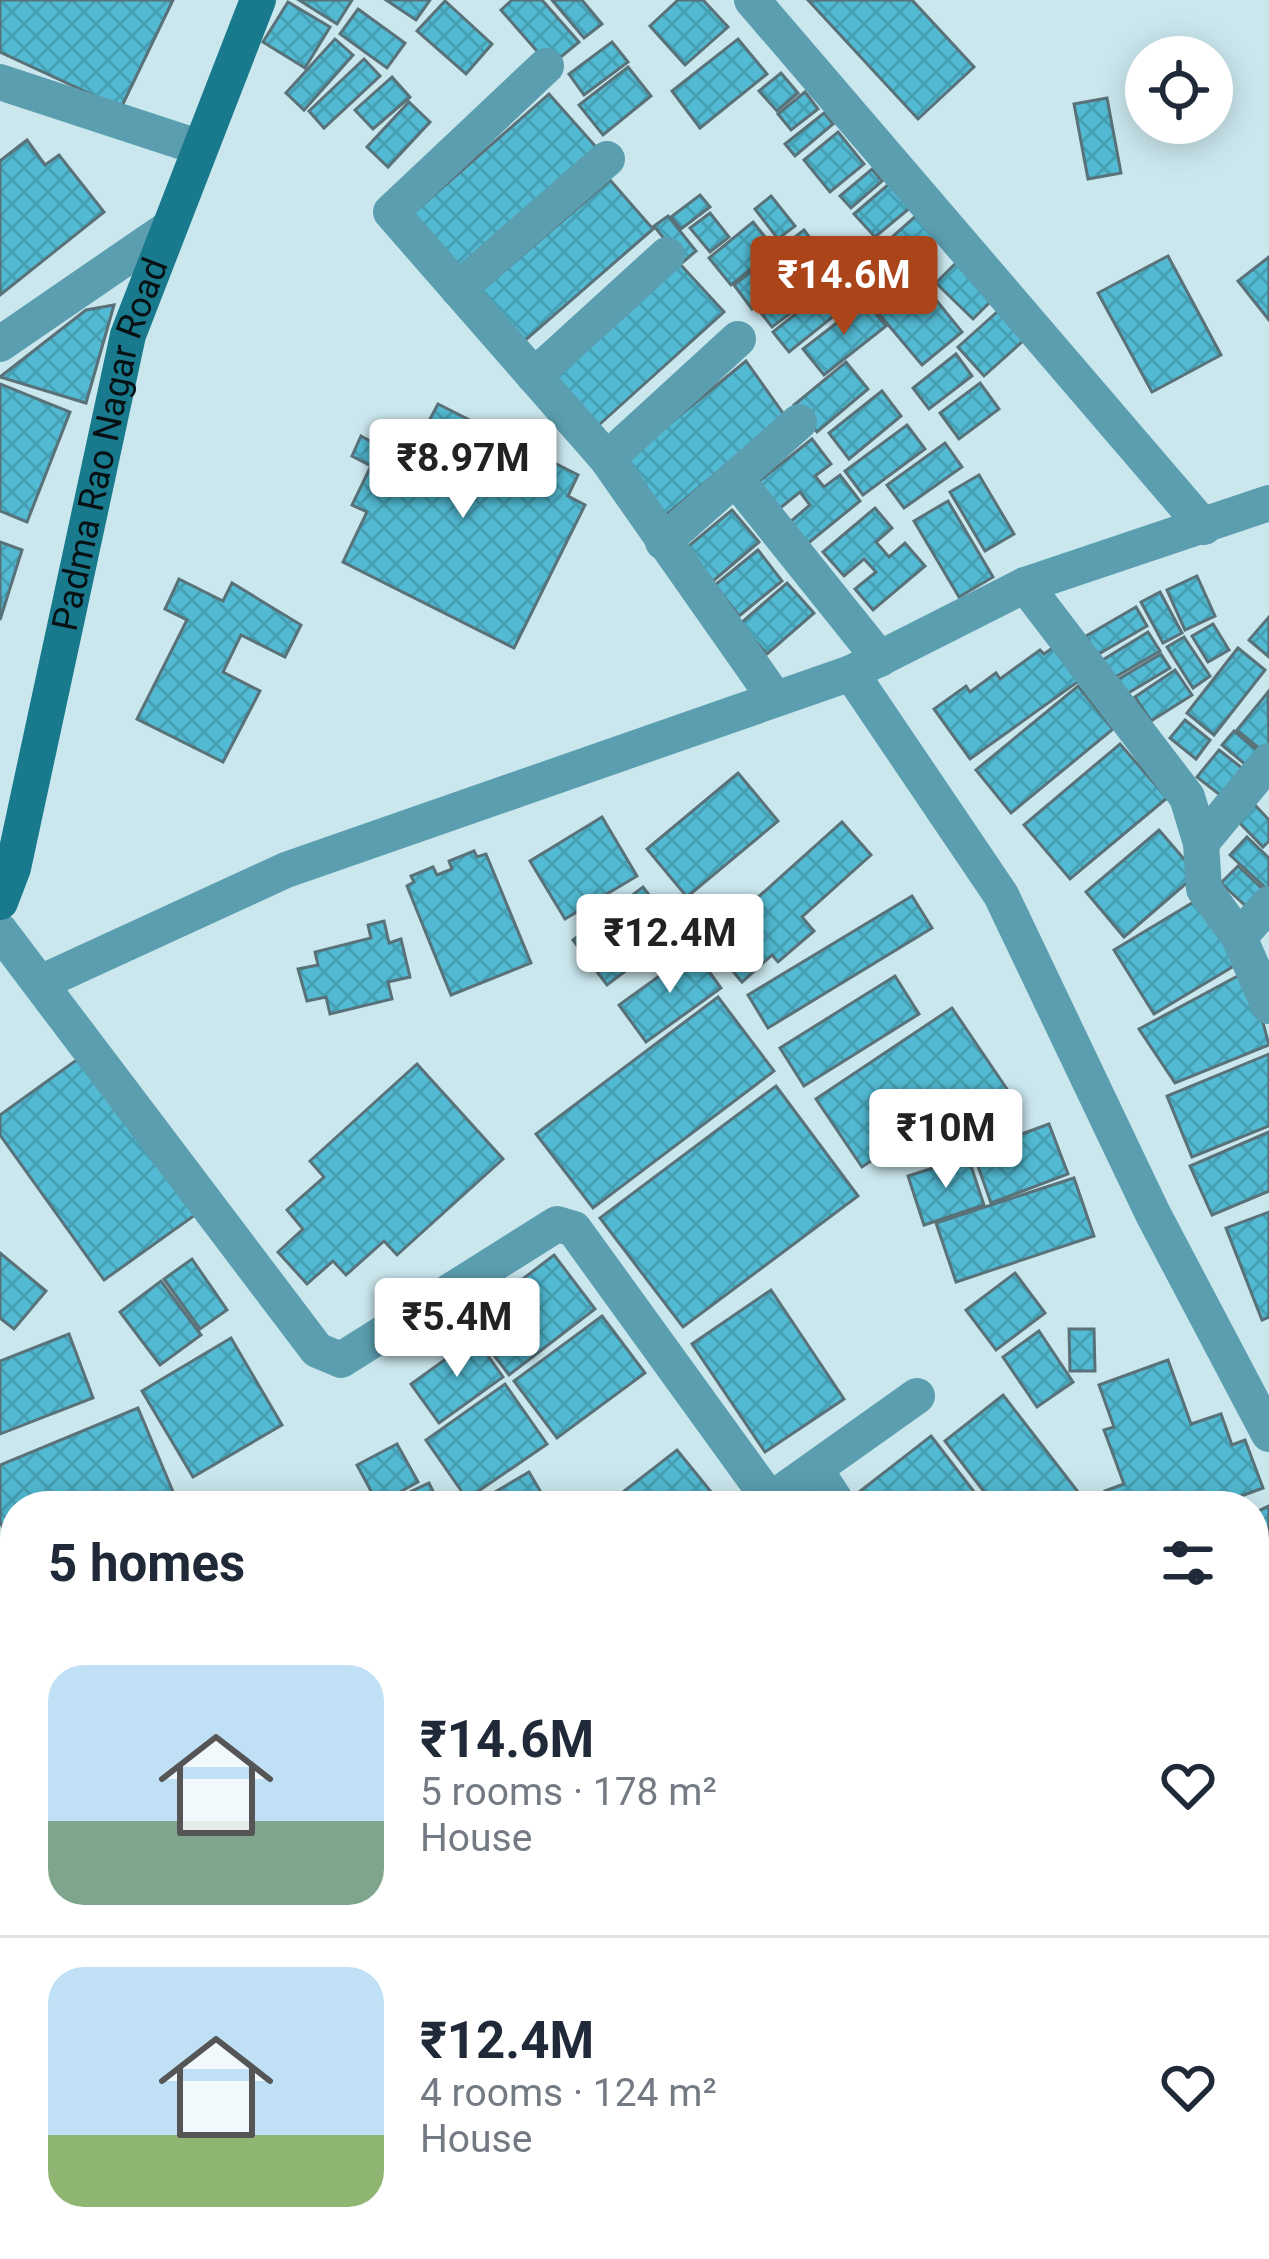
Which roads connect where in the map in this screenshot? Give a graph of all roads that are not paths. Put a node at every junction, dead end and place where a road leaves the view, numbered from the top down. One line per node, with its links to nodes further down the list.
1 (258, 0): 5 (main road, Padma Rao Nagar Road)
2 (752, 0): 17 (street)
3 (546, 66): 9 (street)
4 (0, 82): 5 (street)
5 (198, 147): 7 (main road, Padma Rao Nagar Road)
6 (607, 159): 9 (street)
7 (169, 228): 11 (street); 24 (main road, Padma Rao Nagar Road)
8 (667, 255): 12 (street)
9 (458, 289): 12 (street)
10 (738, 339): 14 (street)
11 (0, 344)
12 (534, 376): 14 (street)
13 (799, 422): 15 (street)
14 (607, 459): 18 (street)
15 (735, 478): 18 (street); 20 (street)
16 (1269, 502): 17 (street)
17 (1204, 526): 19 (street)
18 (663, 542): 21 (street)
19 (1025, 585): 20 (street); 23 (street)
20 (866, 666): 21 (street); 31 (street)
21 (774, 697): 28 (street)
22 (1269, 760): 23 (street)
23 (1201, 843): 27 (street)
24 (0, 902)
25 (1269, 904): 27 (street)
26 (0, 932): 28 (street)
27 (1239, 937): 29 (street)
28 (40, 983): 33 (street)
29 (1269, 1006)
30 (917, 1396): 32 (street)
31 (1264, 1415)
32 (815, 1469): 34 (street); 35 (street)
33 (758, 1491)
34 (783, 1491)
35 (829, 1491)

